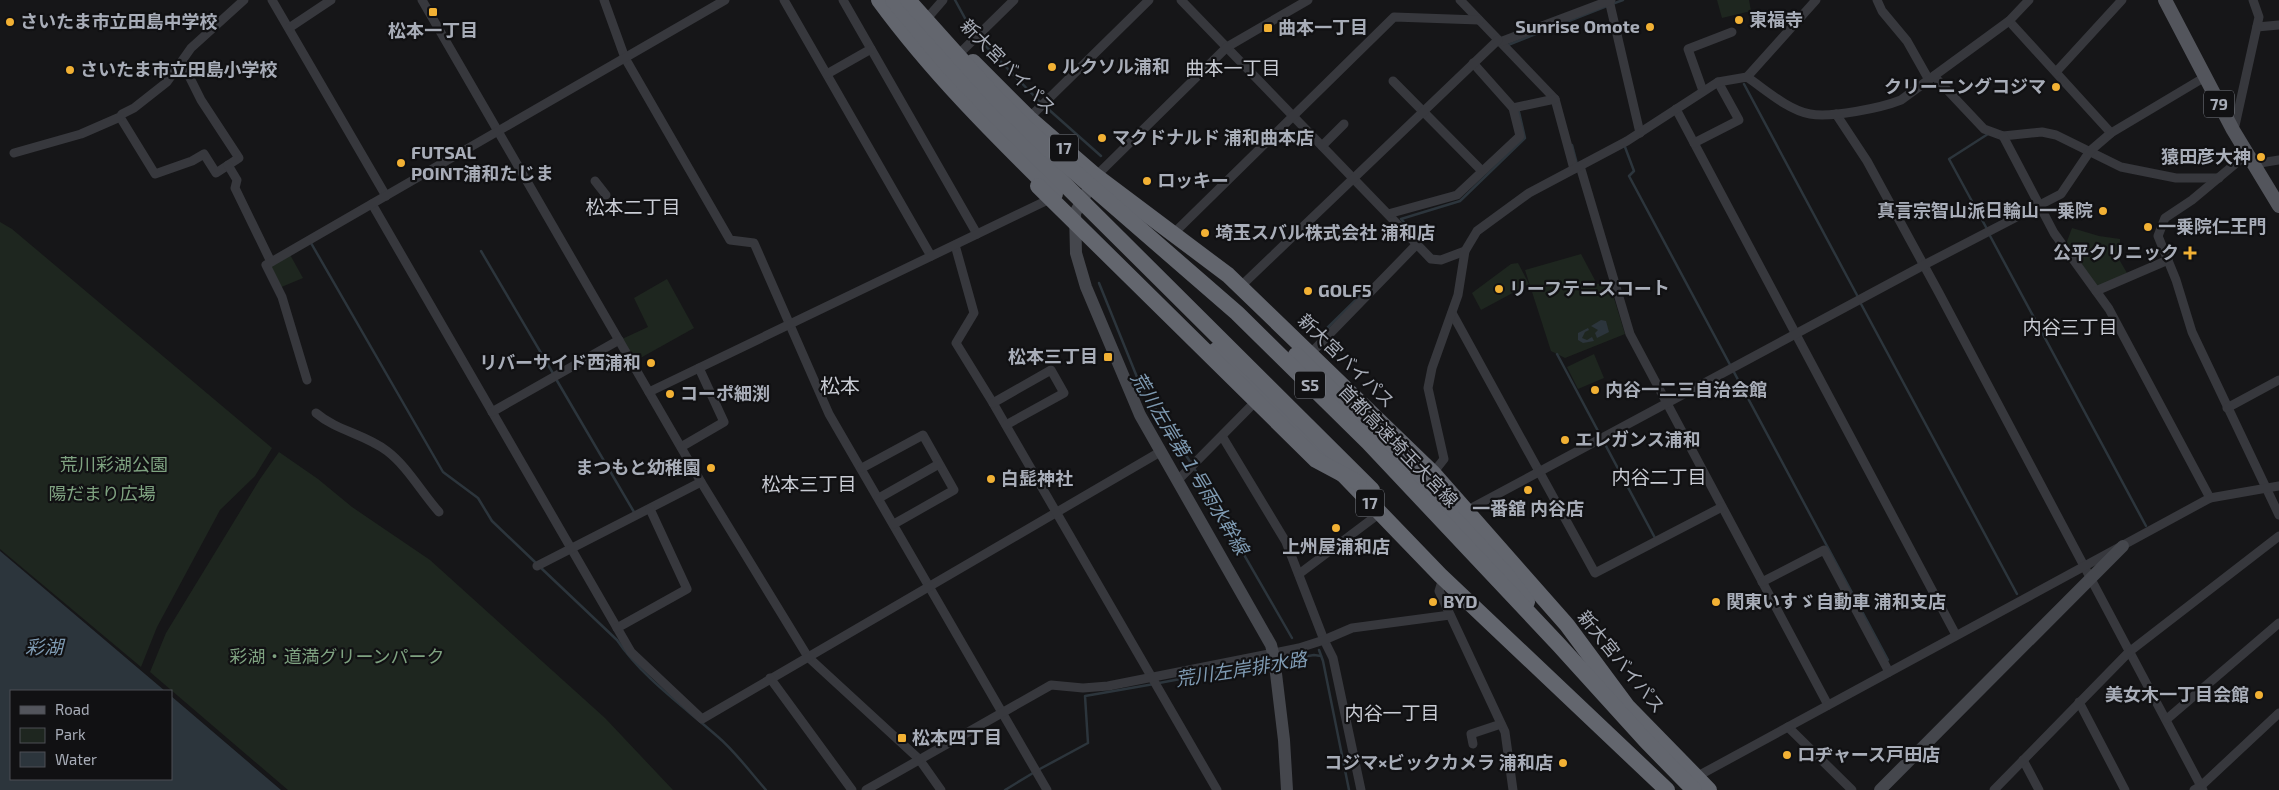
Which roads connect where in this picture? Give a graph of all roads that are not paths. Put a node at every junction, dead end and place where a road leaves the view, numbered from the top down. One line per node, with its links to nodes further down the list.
1 (244, 0): 40 (street)
2 (272, 0): 33 (street)
3 (331, 0): 33 (street)
4 (422, 0): 61 (street)
5 (604, 0): 39 (street)
6 (725, 0): 39 (street)
7 (784, 0): 43 (street)
8 (843, 0): 38 (street)
9 (878, 0): 55 (highway, 17)
10 (892, 0): 127 (highway, S5, bridge)
11 (908, 0): 152 (highway, 首都高速埼玉大宮線 / S5, bridge)
12 (919, 0): 28 (highway, 新大宮バイパス / 17)
13 (943, 0): 28 (street)
14 (1014, 0): 36 (street)
15 (1149, 0): 52 (street)
16 (1181, 0): 37 (street)
17 (1308, 0): 37 (street)
18 (1460, 0): 29 (street)
19 (1610, 0): 35 (street); 62 (street)
20 (1804, 0): 27 (street)
21 (1816, 0): 27 (street)
22 (1877, 0): 46 (street)
23 (2028, 0): 30 (street)
24 (2122, 0): 42 (street)
25 (2165, 0): 45 (main road, 79)
26 (2253, 0): 32 (street)
27 (1808, 9): 44 (street)
28 (930, 15): 36 (highway, 新大宮バイパス / 17)
29 (1479, 20): 35 (street); 57 (street)
30 (2009, 21): 42 (street); 46 (street)
31 (2279, 25): 32 (street)
32 (2256, 27): 60 (street)
33 (289, 28): 79 (street)
34 (1732, 32): 49 (street)
35 (1499, 41): 41 (street); 50 (street)
36 (972, 42): 52 (highway, 新大宮バイパス / 17)
37 (1227, 47): 57 (street); 74 (street)
38 (871, 49): 43 (street); 87 (street)
39 (625, 58): 61 (street); 101 (street)
40 (182, 62): 58 (street); 71 (street)
41 (1473, 63): 51 (street); 54 (street)
42 (2056, 72): 63 (street)
43 (827, 74): 93 (street)
44 (1747, 77): 48 (street); 56 (street)
45 (2205, 77): 60 (main road, 79); 63 (street)
46 (1931, 78): 56 (street); 64 (street)
47 (1393, 81): 54 (street)
48 (1718, 82): 49 (street); 65 (street)
49 (1703, 92): 53 (street)
50 (1555, 99): 51 (street); 72 (street)
51 (1513, 108): 73 (street)
52 (1038, 109): 74 (highway, 新大宮バイパス / 17)
53 (1676, 109): 62 (street); 65 (street)
54 (1424, 110): 73 (street); 75 (street)
55 (974, 114): 80 (highway, 17); 127 (highway, S5, bridge)
56 (1836, 114): 96 (street)
57 (1293, 116): 66 (street); 86 (street)
58 (120, 117): 68 (street); 71 (street)
59 (1344, 124): 66 (street)
60 (2234, 130): 69 (main road, 79)
61 (498, 131): 79 (street); 103 (street)
62 (1640, 132): 72 (street)
63 (2111, 133): 67 (street)
64 (2003, 136): 67 (street); 82 (street)
65 (1694, 143): 102 (street)
66 (1322, 146): 75 (street)
67 (2090, 151): 76 (street); 82 (street)
68 (14, 153)
69 (2250, 159): 70 (street); 76 (street); 83 (main road, 79)
70 (2279, 160)
71 (228, 165): 95 (street)
72 (1577, 168): 91 (street); 111 (street)
73 (1482, 171): 85 (street)
74 (1096, 176): 84 (street); 86 (highway, 新大宮バイパス / 17)
75 (1353, 178): 85 (street); 98 (street)
76 (2219, 178): 94 (street)
77 (595, 181): 78 (street)
78 (606, 195)
79 (386, 196): 81 (street)
80 (1057, 196): 84 (highway, 17); 87 (street)
81 (372, 204): 95 (street); 113 (street)
82 (2039, 205): 96 (street); 99 (street)
83 (2279, 206)
84 (1075, 213): 90 (highway, 17); 92 (street)
85 (1388, 214): 88 (street)
86 (1174, 233): 97 (highway, 新大宮バイパス / 17)
87 (977, 234): 89 (street)
88 (1417, 244): 91 (street); 104 (street)
89 (955, 245): 93 (street); 110 (street)
90 (1110, 248): 92 (street); 109 (highway, 17)
91 (1466, 252): 100 (street)
92 (1076, 253): 118 (street)
93 (932, 256): 101 (street)
94 (2168, 260): 99 (street); 112 (street)
95 (271, 262): 106 (street)
96 (1924, 265): 102 (street); 142 (street)
97 (1228, 275): 98 (highway, 新大宮バイパス / 17); 152 (highway, 17, bridge)
98 (1240, 287): 104 (highway, 新大宮バイパス / 17)
99 (2096, 291): 129 (street)
100 (1452, 313): 121 (street); 122 (street)
101 (789, 325): 105 (street); 120 (street)
102 (1796, 334): 111 (street); 150 (street)
103 (619, 340): 108 (street); 113 (street)
104 (1310, 354): 122 (highway, 新大宮バイパス / 17)
105 (699, 368): 108 (street); 117 (street)
106 (307, 380)
107 (2279, 380): 112 (street)
108 (649, 392): 117 (street)
109 (1262, 395): 116 (street); 135 (highway, 17)
110 (993, 403): 115 (street); 115 (street)
111 (1667, 403): 121 (street); 130 (street)
112 (2227, 408): 126 (street)
113 (492, 412): 140 (street)
114 (316, 413): 133 (street)
115 (1006, 425): 134 (street)
116 (1222, 436): 123 (street); 143 (street)
117 (681, 447): 124 (street)
118 (1160, 452): 123 (street); 134 (street)
119 (939, 464): 120 (street); 128 (street); 137 (street)
120 (862, 468): 128 (street)
121 (1538, 472): 130 (street); 132 (street)
122 (1433, 473): 132 (highway, 新大宮バイパス / 17)
123 (1177, 481): 155 (street)
124 (701, 482): 131 (street); 154 (street)
125 (2279, 486): 126 (street)
126 (2265, 488): 129 (street); 136 (street)
127 (1372, 490): 179 (highway, S5)
128 (879, 498): 137 (street)
129 (2210, 498): 139 (street)
130 (1722, 507): 145 (street)
131 (650, 509): 140 (street); 149 (street)
132 (1466, 511): 169 (highway, 新大宮バイパス / 17)
133 (439, 512)
134 (1056, 513): 146 (street); 158 (street)
135 (1380, 513): 143 (street); 144 (highway, 17)
136 (2279, 515)
137 (894, 524): 146 (street)
138 (2279, 536): 153 (street)
139 (2123, 546): 142 (street)
140 (571, 548): 141 (street); 149 (street)
141 (537, 566)
142 (2088, 572): 150 (street); 153 (street); 182 (street)
143 (1299, 574): 151 (street)
144 (1443, 578): 147 (street); 179 (highway, 17)
145 (1762, 582): 156 (street); 160 (street)
146 (930, 586): 154 (street); 161 (street)
147 (1450, 615): 151 (street); 164 (street)
148 (2279, 623): 163 (street)
149 (617, 628): 157 (street)
150 (1956, 635): 156 (street)
151 (1322, 641): 155 (street); 177 (street)
152 (1559, 645): 169 (highway, 首都高速埼玉大宮線 / S5, bridge)
153 (2129, 652): 159 (street); 163 (street)
154 (808, 657): 157 (street); 167 (street)
155 (1275, 659): 158 (street); 176 (street)
156 (1889, 672): 160 (street)
157 (770, 678): 171 (street)
158 (1155, 682): 161 (street); 175 (street)
159 (2080, 702): 168 (street); 185 (street)
160 (1828, 705): 165 (street)
161 (1003, 712): 167 (street); 174 (street)
162 (2279, 713): 170 (street)
163 (2166, 719): 170 (street)
164 (1501, 724): 166 (street); 178 (street)
165 (1788, 727): 169 (street); 181 (street)
166 (1473, 744)
167 (920, 760): 172 (street); 173 (street)
168 (2023, 760): 183 (street); 184 (street)
169 (1695, 784): 180 (highway, 新大宮バイパス / 17)
170 (2200, 789)
171 (852, 790)
172 (866, 790)
173 (941, 790)
174 (1047, 790)
175 (1217, 790)
176 (1287, 790)
177 (1361, 790)
178 (1513, 790)
179 (1668, 790)
180 (1709, 790)
181 (1852, 790)
182 (1880, 790)
183 (1994, 790)
184 (2039, 790)
185 (2124, 790)

